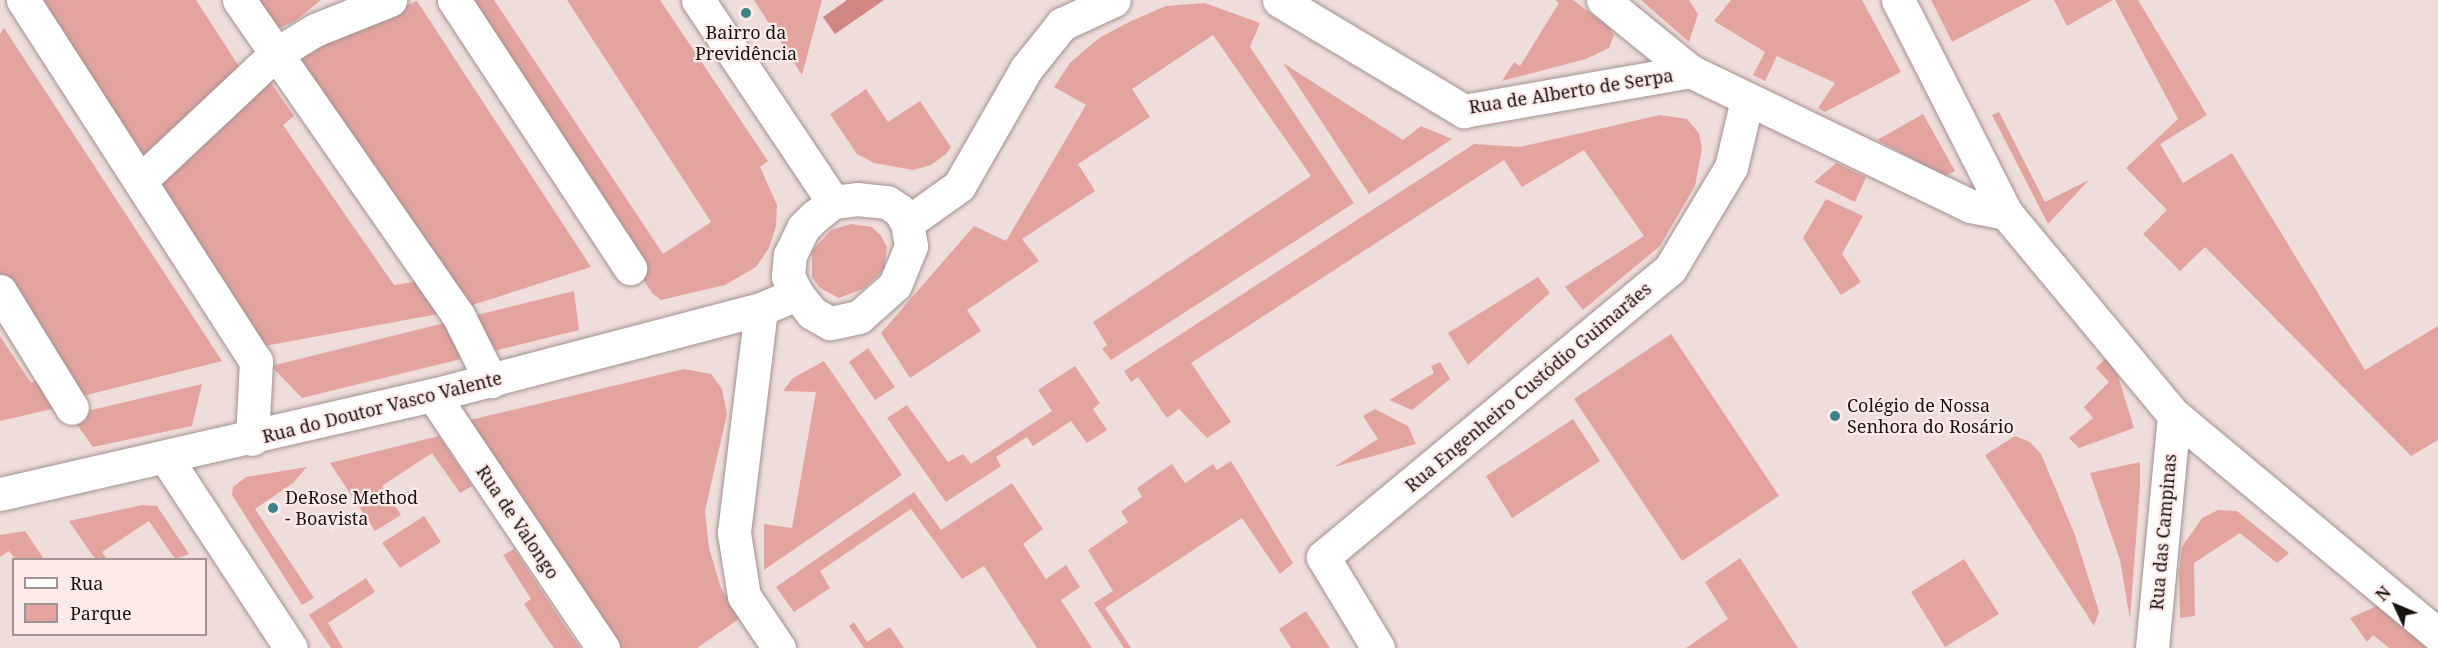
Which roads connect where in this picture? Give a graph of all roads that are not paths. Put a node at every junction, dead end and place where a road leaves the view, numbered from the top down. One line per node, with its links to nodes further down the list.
1 (23, 0): 15 (street)
2 (239, 0): 12 (street)
3 (332, 0): 11 (street)
4 (390, 0): 11 (street)
5 (454, 0): 19 (street)
6 (698, 0): 16 (street)
7 (1114, 0): 18 (street)
8 (1279, 0): 13 (street, Rua de Alberto de Serpa)
9 (1603, 0): 13 (street)
10 (1898, 0): 17 (street)
11 (315, 30): 12 (street)
12 (274, 55): 15 (street); 23 (street)
13 (1690, 71): 14 (street, Rua de Alberto de Serpa)
14 (1747, 100): 17 (street, Rua de Alberto de Serpa); 34 (street, Rua Engenheiro Custódio Guimarães)
15 (140, 181): 27 (street)
16 (833, 202): 18 (street); 21 (street)
17 (2006, 213): 26 (street)
18 (907, 223): 21 (street)
19 (630, 268)
20 (0, 291): 25 (street)
21 (797, 294): 22 (street)
22 (761, 309): 23 (street, Rua do Doutor Vasco Valente); 33 (street)
23 (491, 381): 24 (street, Rua do Doutor Vasco Valente)
24 (433, 395): 27 (street, Rua do Doutor Vasco Valente); 32 (street, Rua de Valongo)
25 (72, 408)
26 (2174, 415): 30 (street); 35 (street, Rua das Campinas)
27 (252, 439): 28 (street, Rua do Doutor Vasco Valente)
28 (166, 458): 29 (street, Rua do Doutor Vasco Valente); 31 (street)
29 (0, 494)
30 (2438, 635)
31 (291, 648)
32 (603, 648)
33 (779, 648)
34 (1378, 648)
35 (2152, 648)

